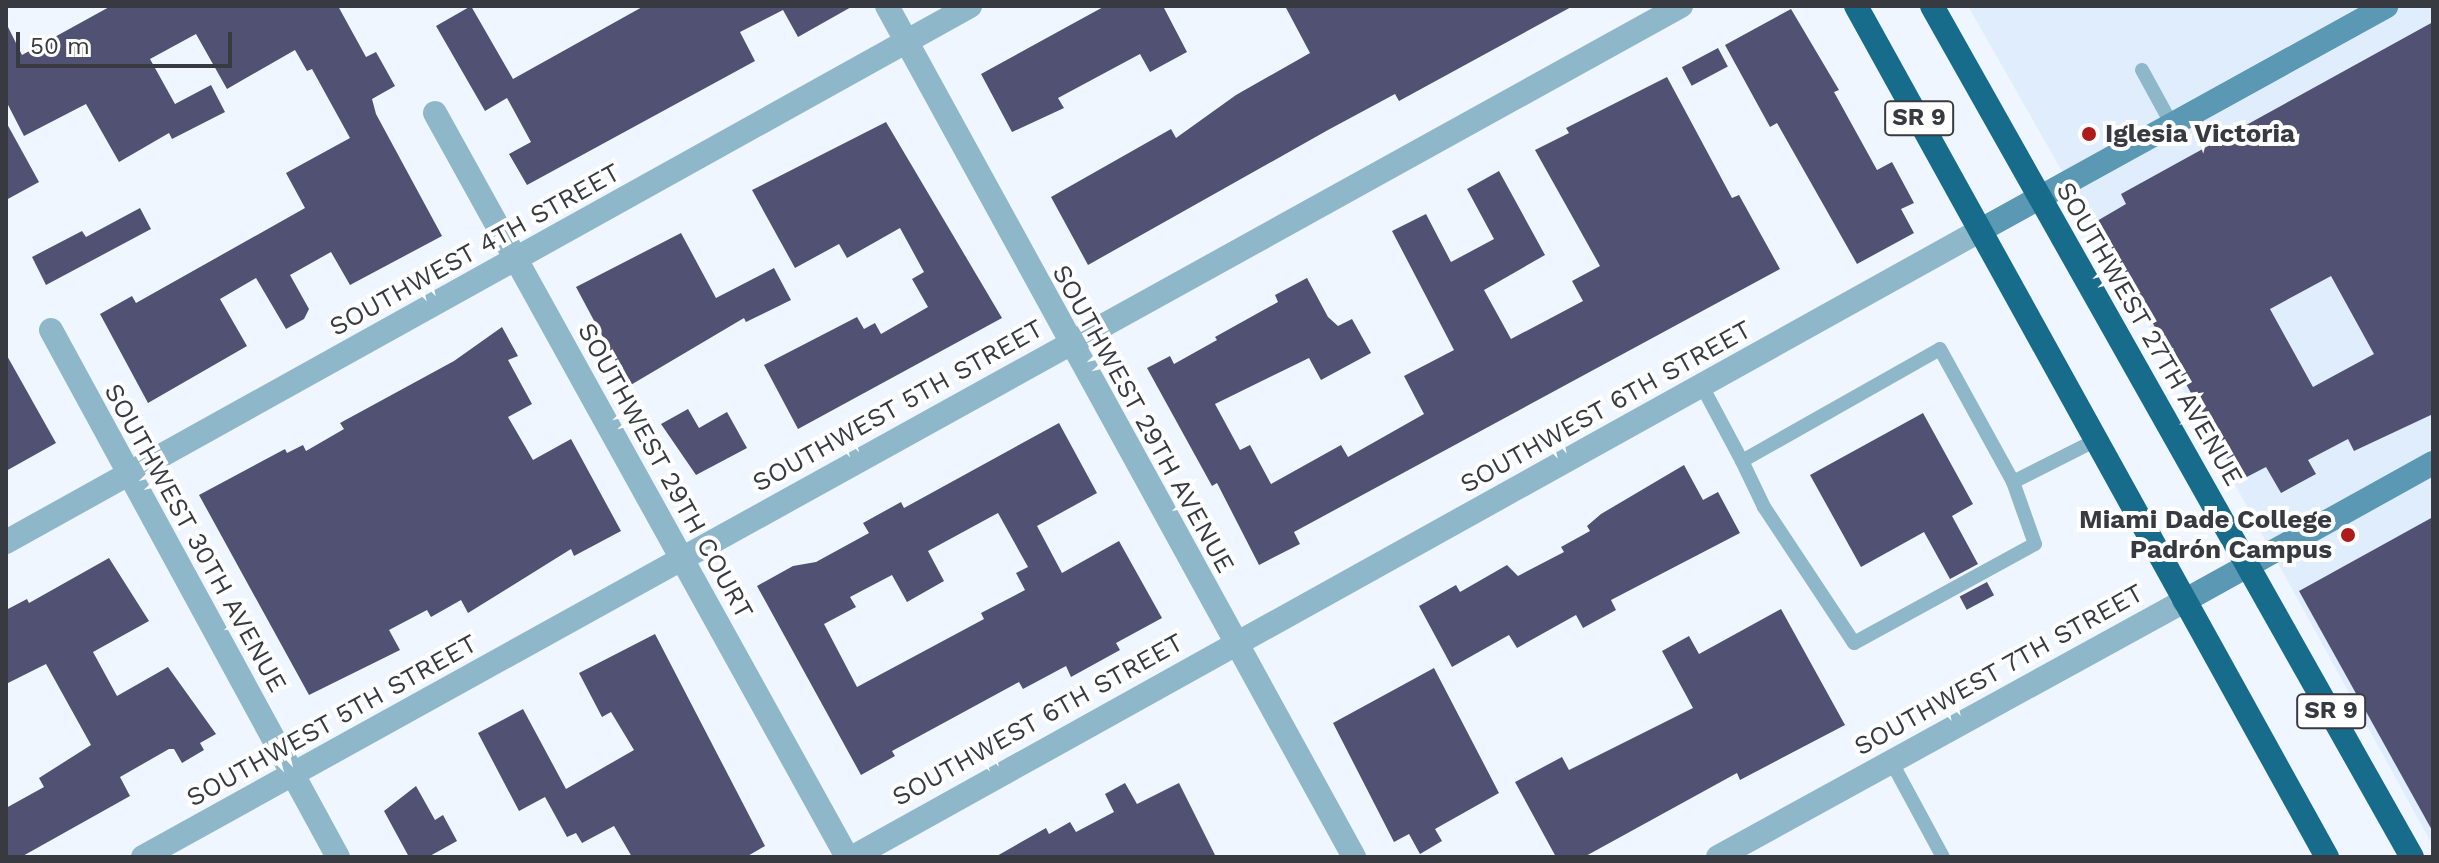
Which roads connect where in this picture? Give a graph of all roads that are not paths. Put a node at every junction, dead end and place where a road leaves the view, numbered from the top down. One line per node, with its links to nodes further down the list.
1 (887, 6): 7 (street, SOUTHWEST 29TH AVENUE)
2 (970, 6): 7 (street, SOUTHWEST 4TH STREET)
3 (1681, 6): 15 (street, SOUTHWEST 5TH STREET)
4 (1856, 6): 12 (highway, SR 9)
5 (1932, 6): 11 (highway, SOUTHWEST 27TH AVENUE / SR 9)
6 (2386, 6): 10 (street, SOUTHWEST 6TH STREET)
7 (906, 42): 13 (street, SOUTHWEST 4TH STREET); 15 (street, SOUTHWEST 29TH AVENUE)
8 (2142, 70): 10 (lane)
9 (435, 113): 13 (street, SOUTHWEST 29TH COURT)
10 (2171, 123): 11 (street, SOUTHWEST 6TH STREET)
11 (2038, 198): 12 (street, SOUTHWEST 6TH STREET); 24 (highway, SOUTHWEST 27TH AVENUE / SR 9)
12 (1981, 230): 16 (street, SOUTHWEST 6TH STREET); 17 (highway, SR 9)
13 (517, 260): 20 (street, SOUTHWEST 4TH STREET); 23 (street, SOUTHWEST 29TH COURT)
14 (51, 330): 20 (street, SOUTHWEST 30TH AVENUE)
15 (1069, 343): 23 (street, SOUTHWEST 5TH STREET); 26 (street, SOUTHWEST 29TH AVENUE)
16 (1703, 388): 18 (lane); 26 (street, SOUTHWEST 6TH STREET)
17 (2094, 441): 21 (lane); 25 (highway, SR 9)
18 (1742, 461): 21 (lane); 21 (lane)
19 (2433, 463): 24 (street, SOUTHWEST 7TH STREET)
20 (127, 475): 22 (street, SOUTHWEST 4TH STREET); 28 (street, SOUTHWEST 30TH AVENUE)
21 (2013, 482)
22 (6, 542)
23 (682, 558): 28 (street, SOUTHWEST 5TH STREET); 31 (street, SOUTHWEST 29TH COURT)
24 (2249, 565): 25 (street, SOUTHWEST 7TH STREET); 36 (highway, SOUTHWEST 27TH AVENUE / SR 9)
25 (2184, 601): 27 (street, SOUTHWEST 7TH STREET); 35 (highway, SR 9)
26 (1235, 642): 31 (street, SOUTHWEST 6TH STREET); 32 (street, SOUTHWEST 29TH AVENUE)
27 (1891, 761): 33 (street, SOUTHWEST 7TH STREET); 34 (lane)
28 (293, 775): 29 (street, SOUTHWEST 5TH STREET); 30 (street, SOUTHWEST 30TH AVENUE)
29 (143, 857)
30 (338, 857)
31 (850, 857)
32 (1354, 857)
33 (1718, 857)
34 (1943, 857)
35 (2327, 857)
36 (2412, 857)

